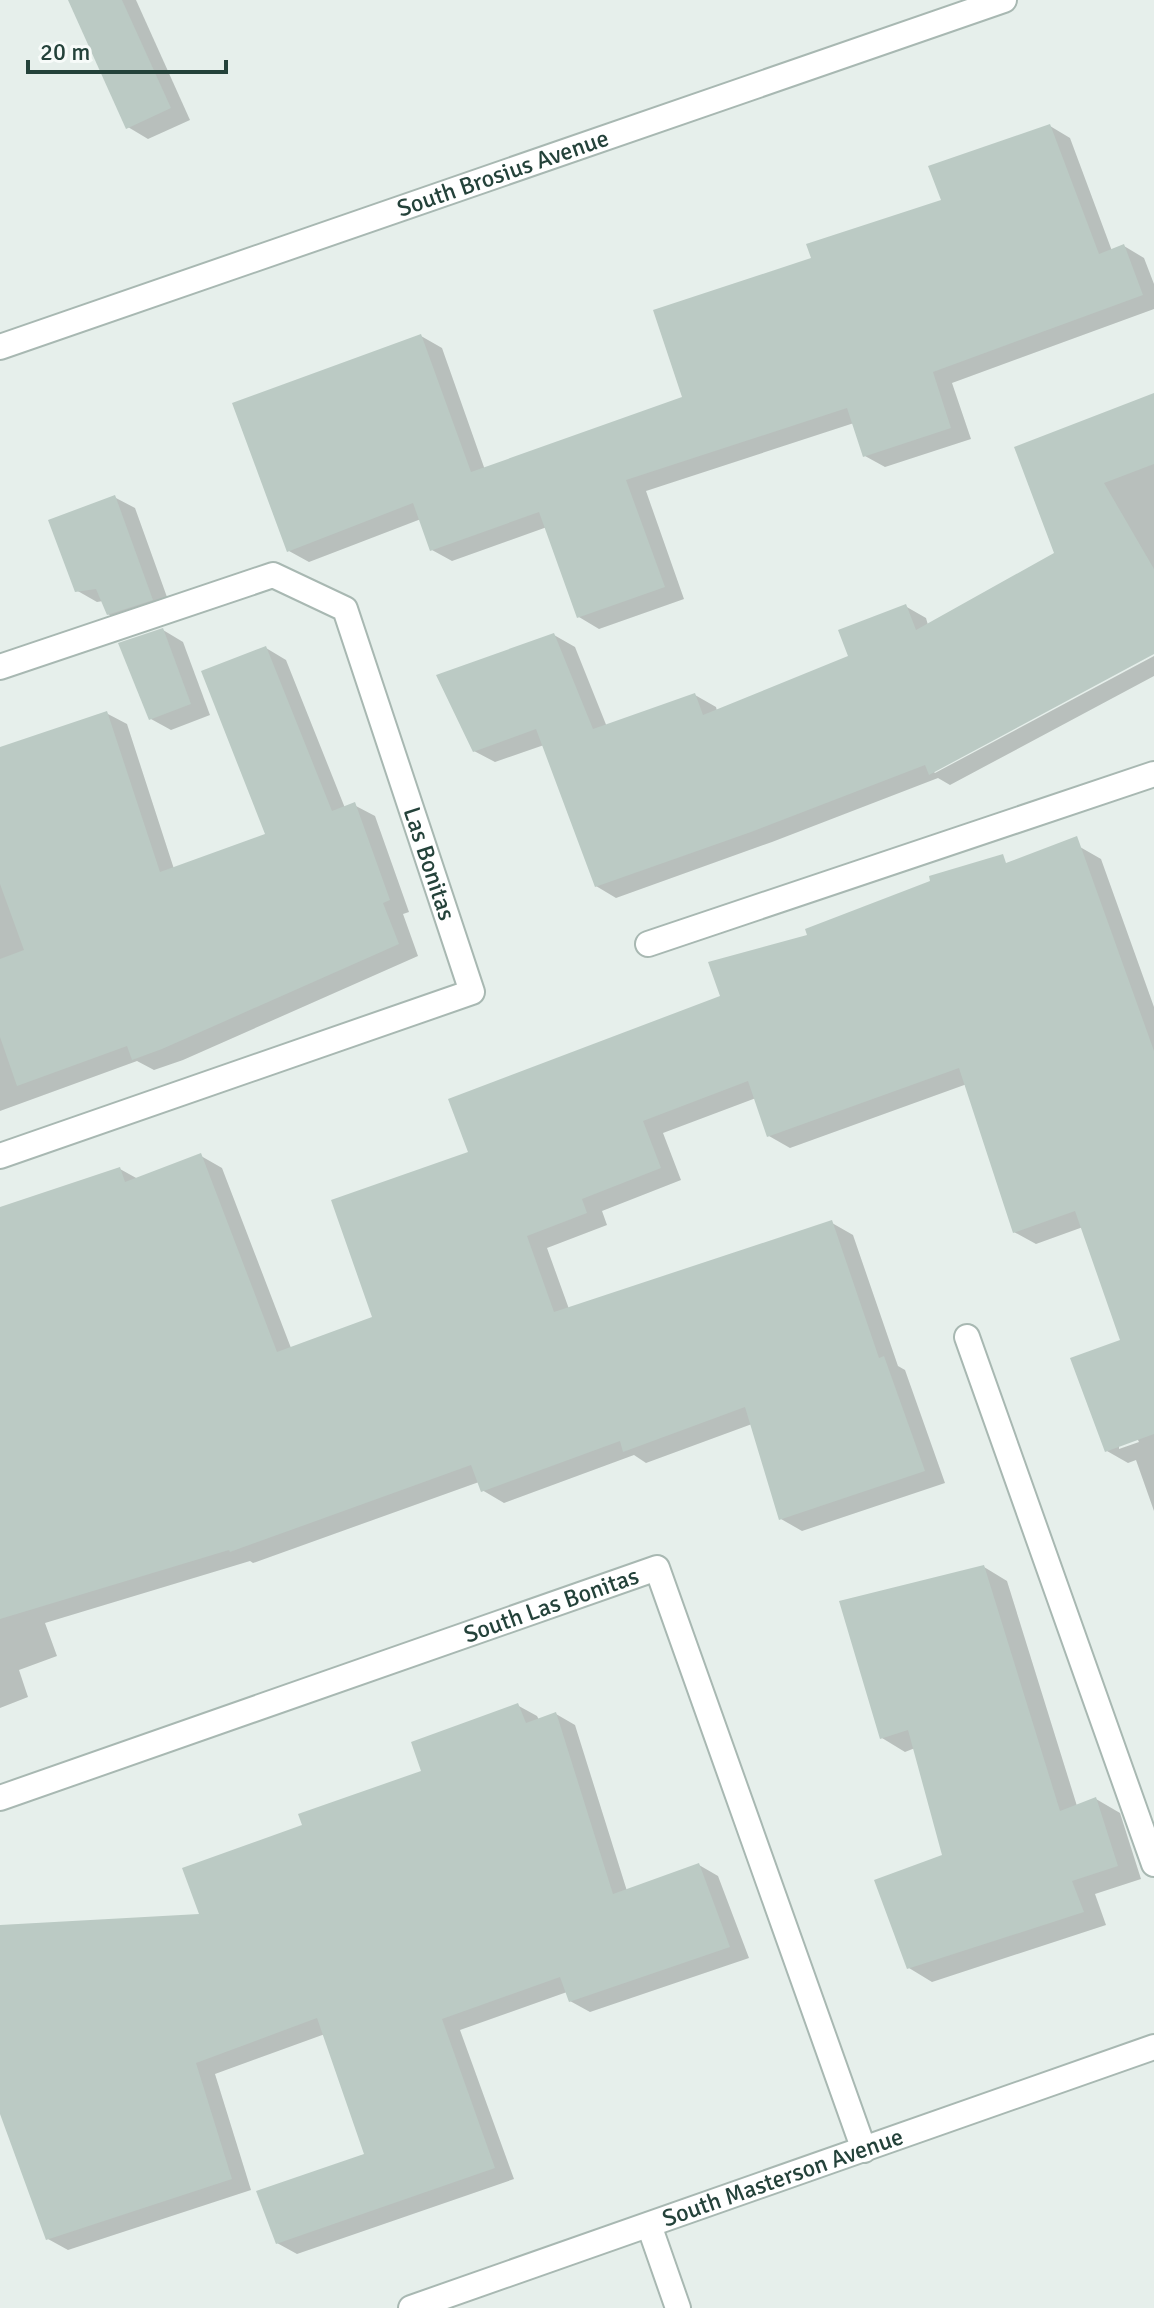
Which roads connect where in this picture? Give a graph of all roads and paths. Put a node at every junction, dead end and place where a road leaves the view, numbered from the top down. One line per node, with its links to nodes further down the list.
1 (1004, 0): 2 (street, South Brosius Avenue)
2 (0, 347)
3 (0, 667): 6 (street, Las Bonitas)
4 (1154, 774): 5 (street)
5 (648, 944)
6 (0, 1156)
7 (967, 1337): 9 (street)
8 (0, 1798): 11 (street, South Las Bonitas)
9 (1154, 1864)
10 (1154, 2047): 11 (street, South Masterson Avenue)
11 (864, 2150): 12 (street, South Masterson Avenue)
12 (649, 2225): 13 (street, South Masterson Avenue); 14 (street)
13 (411, 2308)
14 (678, 2308)

